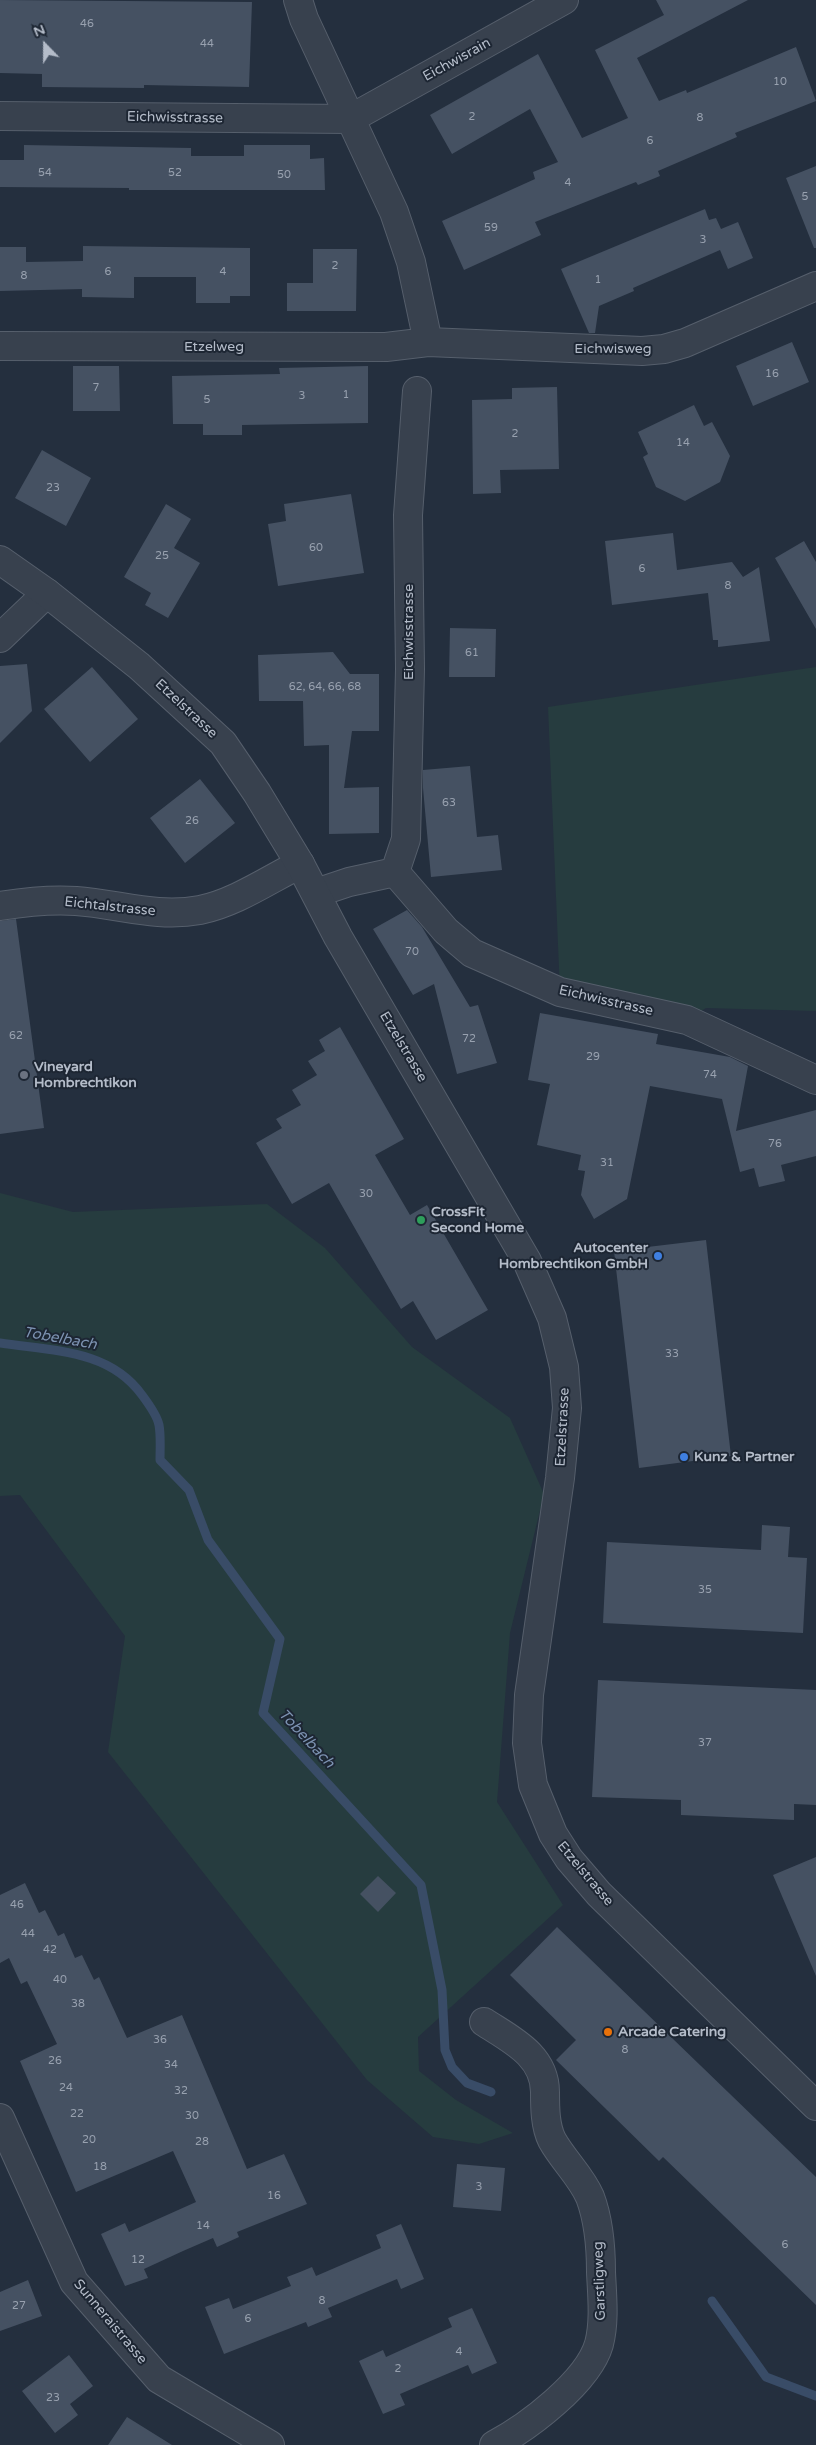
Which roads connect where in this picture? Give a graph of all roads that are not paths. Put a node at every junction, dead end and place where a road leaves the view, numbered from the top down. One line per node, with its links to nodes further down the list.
1 (298, 0): 4 (street)
2 (564, 0): 4 (street, Eichwisrain)
3 (0, 116): 4 (street, Eichwisstrasse)
4 (350, 119): 6 (street)
5 (816, 286): 6 (street, Eichwisweg)
6 (428, 342): 7 (street, Etzelweg)
7 (0, 346)
8 (417, 391): 13 (street, Eichwisstrasse)
9 (0, 560): 10 (street, Etzelstrasse)
10 (47, 593): 11 (street); 12 (street, Etzelstrasse)
11 (0, 638)
12 (300, 864): 14 (street, Etzelstrasse); 15 (street, Eichtalstrasse)
13 (395, 872): 14 (street); 16 (street, Eichwisstrasse)
14 (316, 893): 18 (street, Etzelstrasse)
15 (0, 906)
16 (816, 1080)
17 (484, 2022): 21 (street, Garstligweg)
18 (816, 2106)
19 (0, 2118): 20 (street, Sunneraistrasse)
20 (270, 2445)
21 (494, 2445)

